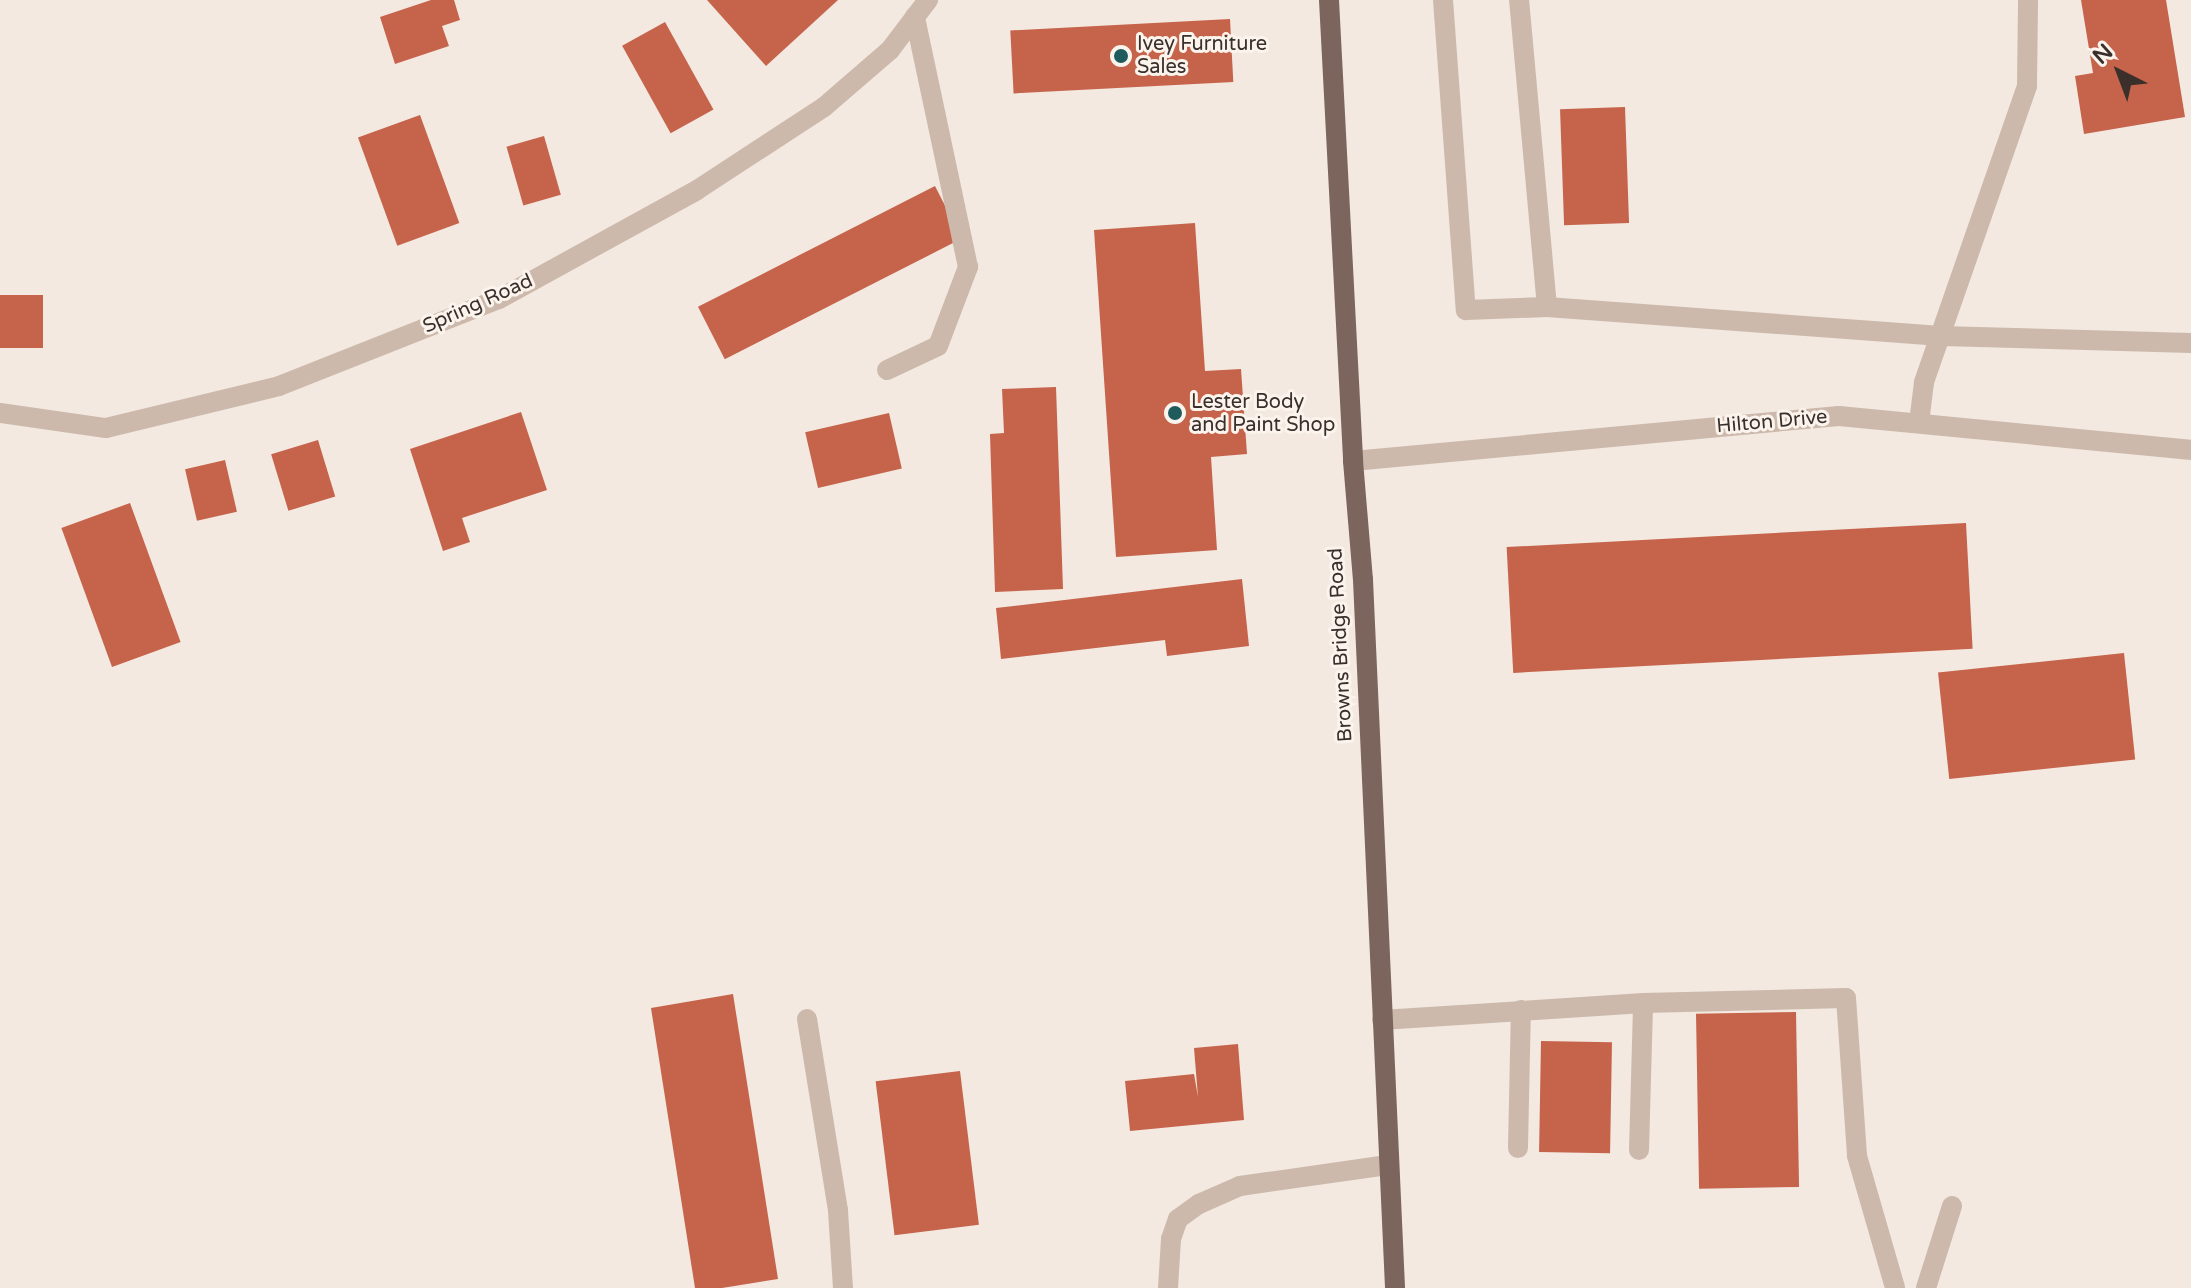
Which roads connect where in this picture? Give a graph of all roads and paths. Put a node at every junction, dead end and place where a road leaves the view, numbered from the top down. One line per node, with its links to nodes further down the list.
1 (928, 0): 6 (street, Spring Road)
2 (1329, 0): 14 (main road, Browns Bridge Road)
3 (1443, 0): 7 (street)
4 (1519, 0): 7 (street)
5 (2028, 0): 8 (street)
6 (915, 17): 10 (street); 11 (street, Spring Road)
7 (1547, 307): 8 (street)
8 (1941, 336): 9 (street); 12 (street)
9 (2191, 343)
10 (887, 370)
11 (0, 413)
12 (1919, 423): 13 (street, Hilton Drive); 14 (street, Hilton Drive)
13 (2191, 450)
14 (1353, 461): 18 (main road, Browns Bridge Road)
15 (1643, 1003): 16 (street); 20 (street); 26 (street)
16 (1521, 1010): 18 (street); 19 (street)
17 (807, 1019): 23 (street)
18 (1382, 1020): 21 (main road, Browns Bridge Road)
19 (1518, 1148)
20 (1639, 1150)
21 (1388, 1165): 24 (street); 25 (main road, Browns Bridge Road)
22 (1952, 1206): 27 (street)
23 (843, 1288)
24 (1168, 1288)
25 (1395, 1288)
26 (1895, 1288)
27 (1926, 1288)

